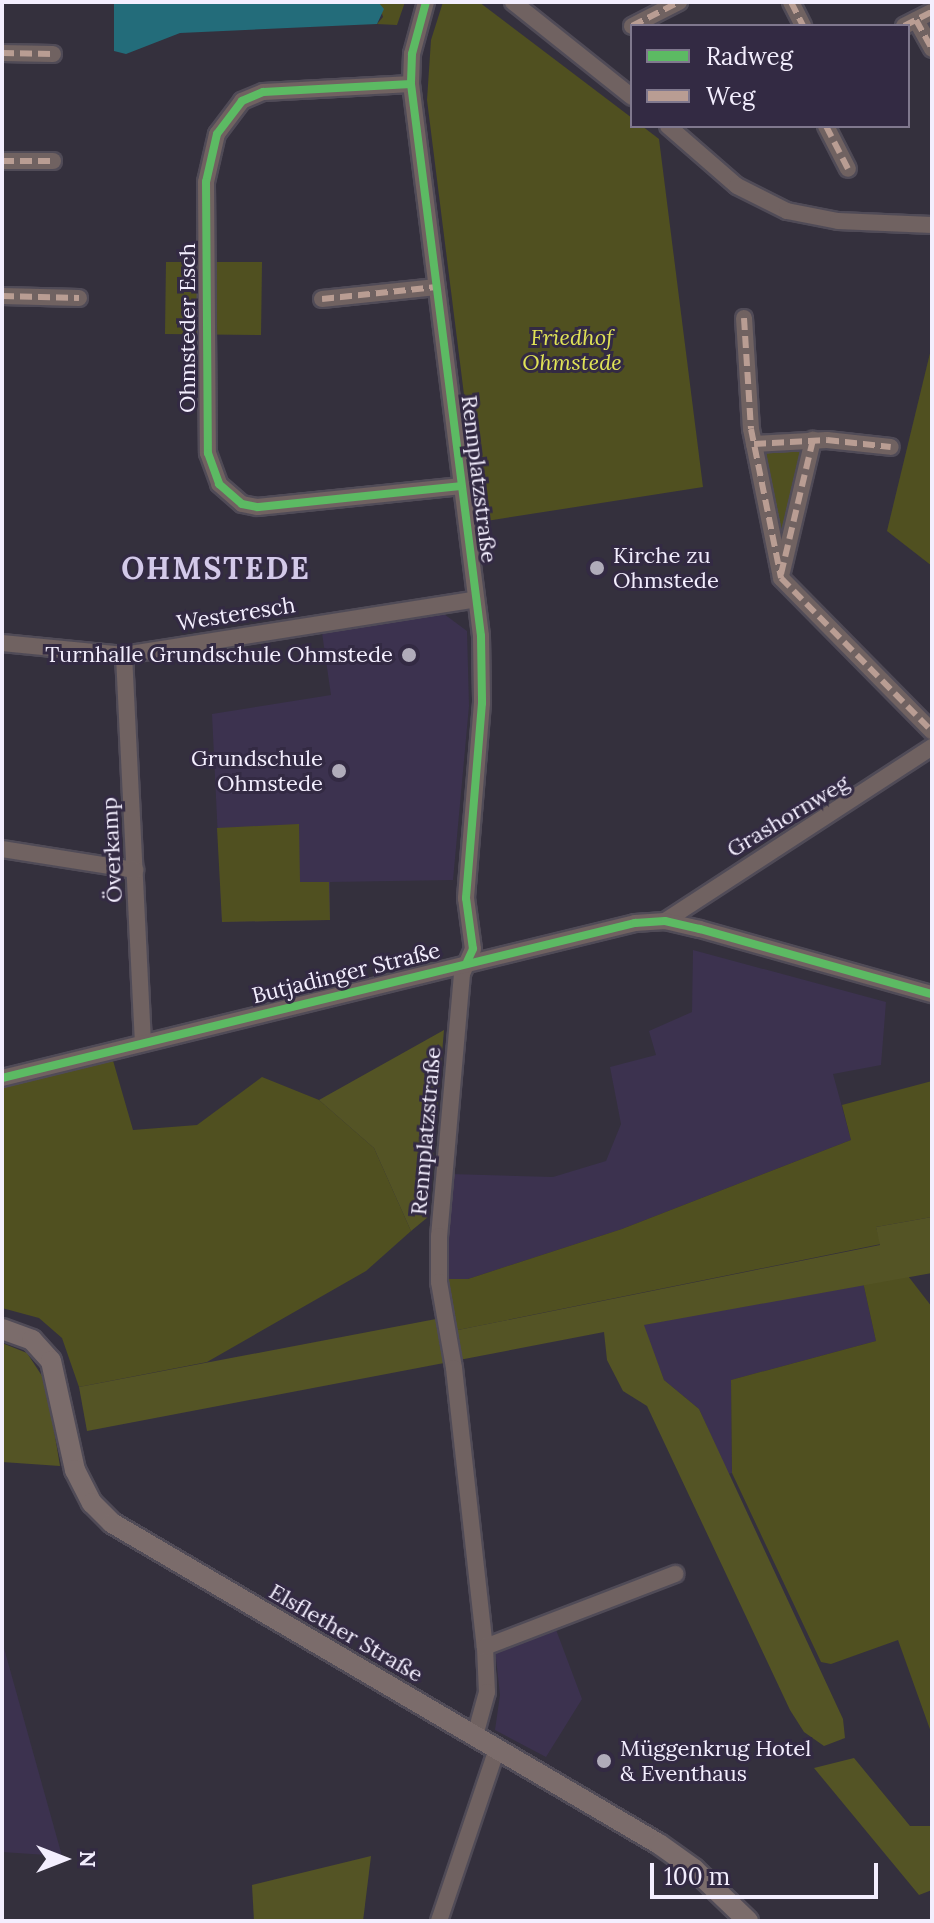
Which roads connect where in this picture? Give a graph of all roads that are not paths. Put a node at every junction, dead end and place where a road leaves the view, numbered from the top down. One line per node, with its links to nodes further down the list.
1 (426, 2): 12 (street, Rennplatzstraße)
2 (513, 2): 13 (street)
3 (679, 2): 7 (street)
4 (791, 2): 8 (street)
5 (932, 12): 6 (street)
6 (910, 23): 9 (street)
7 (637, 24)
8 (802, 24)
9 (932, 49)
10 (2, 53): 11 (street)
11 (53, 54)
12 (411, 84): 20 (street, Rennplatzstraße); 28 (street, Ohmsteder Esch)
13 (630, 95)
14 (670, 128): 19 (street)
15 (827, 128): 18 (street)
16 (2, 161): 17 (street)
17 (53, 161)
18 (848, 169)
19 (932, 225)
20 (436, 287): 23 (street); 28 (street, Rennplatzstraße)
21 (2, 296): 22 (street)
22 (79, 298)
23 (322, 299)
24 (744, 318): 26 (street)
25 (813, 440): 26 (street); 27 (street); 29 (street)
26 (754, 444): 29 (street)
27 (891, 447)
28 (461, 486): 30 (street, Rennplatzstraße)
29 (781, 578): 33 (street)
30 (476, 599): 32 (street, Westeresch); 38 (street, Rennplatzstraße)
31 (2, 643): 32 (street, Westeresch)
32 (124, 655): 36 (street, Överkamp)
33 (932, 731)
34 (932, 747): 37 (street, Grashornweg)
35 (2, 849): 36 (street)
36 (135, 870): 40 (street, Överkamp)
37 (665, 921): 38 (street, Butjadinger Straße); 39 (street, Butjadinger Straße)
38 (467, 962): 40 (street, Butjadinger Straße); 44 (street, Rennplatzstraße)
39 (932, 994)
40 (143, 1043): 41 (street, Butjadinger Straße)
41 (2, 1078)
42 (2, 1329): 45 (main road, Elsflether Straße)
43 (675, 1574): 44 (street)
44 (485, 1647): 45 (street, Rennplatzstraße)
45 (475, 1736): 46 (main road, Elsflether Straße)
46 (497, 1749): 47 (street); 48 (main road, Elsflether Straße)
47 (439, 1921)
48 (748, 1921)

